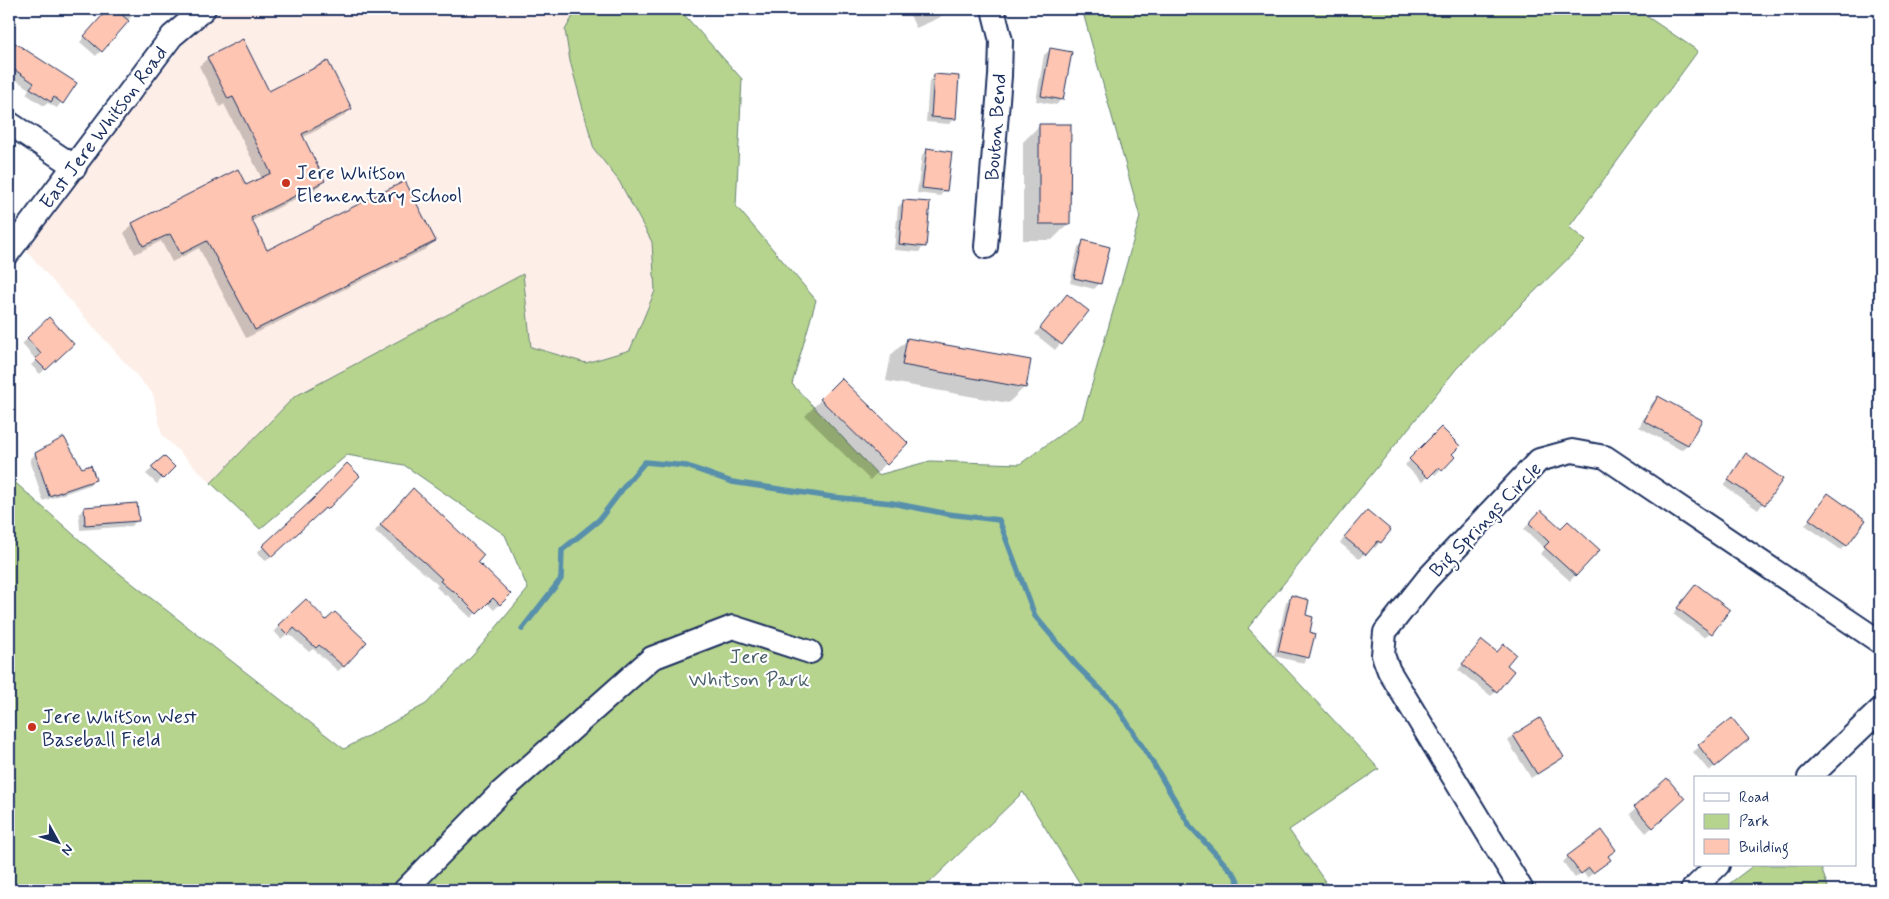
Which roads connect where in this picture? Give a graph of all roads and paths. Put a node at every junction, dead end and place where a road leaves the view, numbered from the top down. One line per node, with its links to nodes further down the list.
1 (204, 9): 4 (street, East Jere Whitson Road)
2 (993, 9): 5 (street, Bouton Bend)
3 (9, 122): 4 (street)
4 (75, 166): 6 (street, East Jere Whitson Road)
5 (986, 247)
6 (9, 252)
7 (1880, 642): 13 (street, Big Springs Circle)
8 (810, 652): 12 (street)
9 (1880, 710): 10 (street)
10 (1811, 776)
11 (1717, 866): 14 (street)
12 (405, 890)
13 (1522, 890)
14 (1692, 890)

